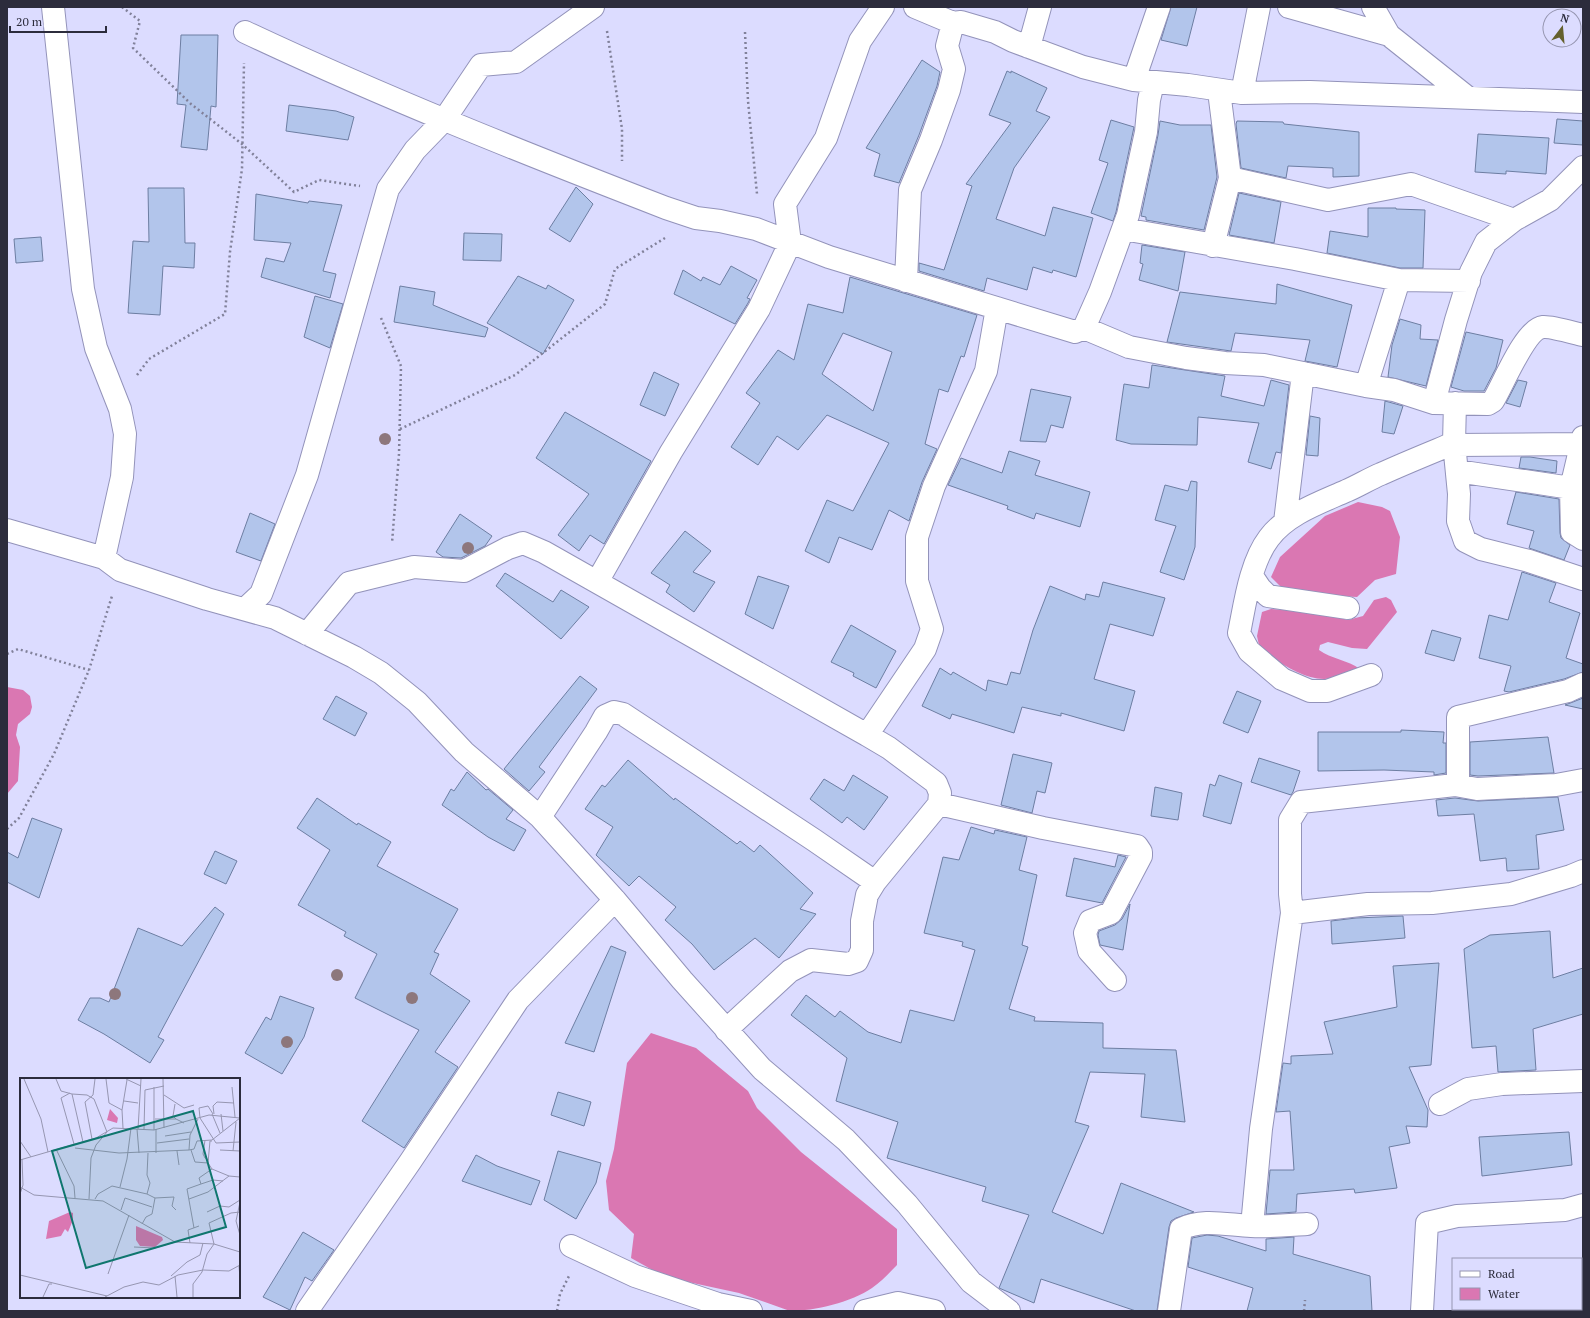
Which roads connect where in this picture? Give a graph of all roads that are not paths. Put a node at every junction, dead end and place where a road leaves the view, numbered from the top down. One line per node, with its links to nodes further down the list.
1 (53, 7): 42 (street)
2 (882, 7): 24 (street)
3 (915, 7): 10 (street)
4 (1040, 7): 13 (street)
5 (1159, 7): 14 (street)
6 (1259, 7): 16 (street)
7 (1289, 7): 12 (street)
8 (1373, 7): 12 (street)
9 (599, 15): 19 (street)
10 (960, 17): 13 (street); 27 (street)
11 (245, 32): 19 (street)
12 (1389, 35): 17 (street)
13 (1029, 47): 14 (street)
14 (1143, 81): 15 (street); 23 (street)
15 (1219, 91): 16 (street); 21 (street)
16 (1242, 94): 17 (street)
17 (1467, 97): 18 (street)
18 (1583, 102)
19 (444, 120): 24 (street); 47 (street)
20 (1583, 167): 22 (street)
21 (1230, 178): 22 (street); 25 (street)
22 (1514, 220): 28 (street)
23 (1123, 229): 25 (street); 30 (street)
24 (790, 243): 27 (street); 45 (street)
25 (1213, 246): 26 (street)
26 (1399, 280): 28 (street); 33 (street)
27 (906, 281): 29 (street)
28 (1469, 281): 34 (street)
29 (997, 308): 30 (street); 51 (street)
30 (1084, 328): 32 (street)
31 (1583, 335): 34 (street)
32 (1303, 373): 33 (street); 39 (street)
33 (1366, 386): 34 (street)
34 (1445, 403): 36 (street)
35 (1582, 440): 36 (street); 38 (street)
36 (1454, 444): 37 (street); 39 (street)
37 (1457, 471): 38 (street); 44 (street)
38 (1571, 488): 41 (street)
39 (1285, 522): 43 (street)
40 (7, 530): 42 (street)
41 (1583, 539)
42 (112, 564): 47 (street)
43 (1252, 576): 46 (street); 49 (street)
44 (1583, 579)
45 (597, 582): 48 (street); 51 (street)
46 (1348, 608)
47 (244, 609): 48 (street)
48 (307, 634): 55 (street)
49 (1372, 675)
50 (1583, 684): 53 (street)
51 (867, 734): 54 (street)
52 (1583, 780): 53 (street)
53 (1455, 785): 59 (street)
54 (938, 804): 57 (street); 60 (street)
55 (540, 817): 57 (street); 58 (street)
56 (1583, 871): 59 (street)
57 (876, 882): 61 (street)
58 (615, 900): 61 (street); 68 (street)
59 (1292, 913): 66 (street)
60 (1115, 980)
61 (726, 1030): 72 (street)
62 (1583, 1081): 63 (street)
63 (1440, 1104)
64 (1583, 1205): 74 (street)
65 (1307, 1224): 66 (street)
66 (1252, 1226): 73 (street)
67 (577, 1249): 69 (street)
68 (307, 1311)
69 (750, 1311)
70 (865, 1311): 71 (street)
71 (934, 1311)
72 (1009, 1311)
73 (1169, 1311)
74 (1422, 1311)

